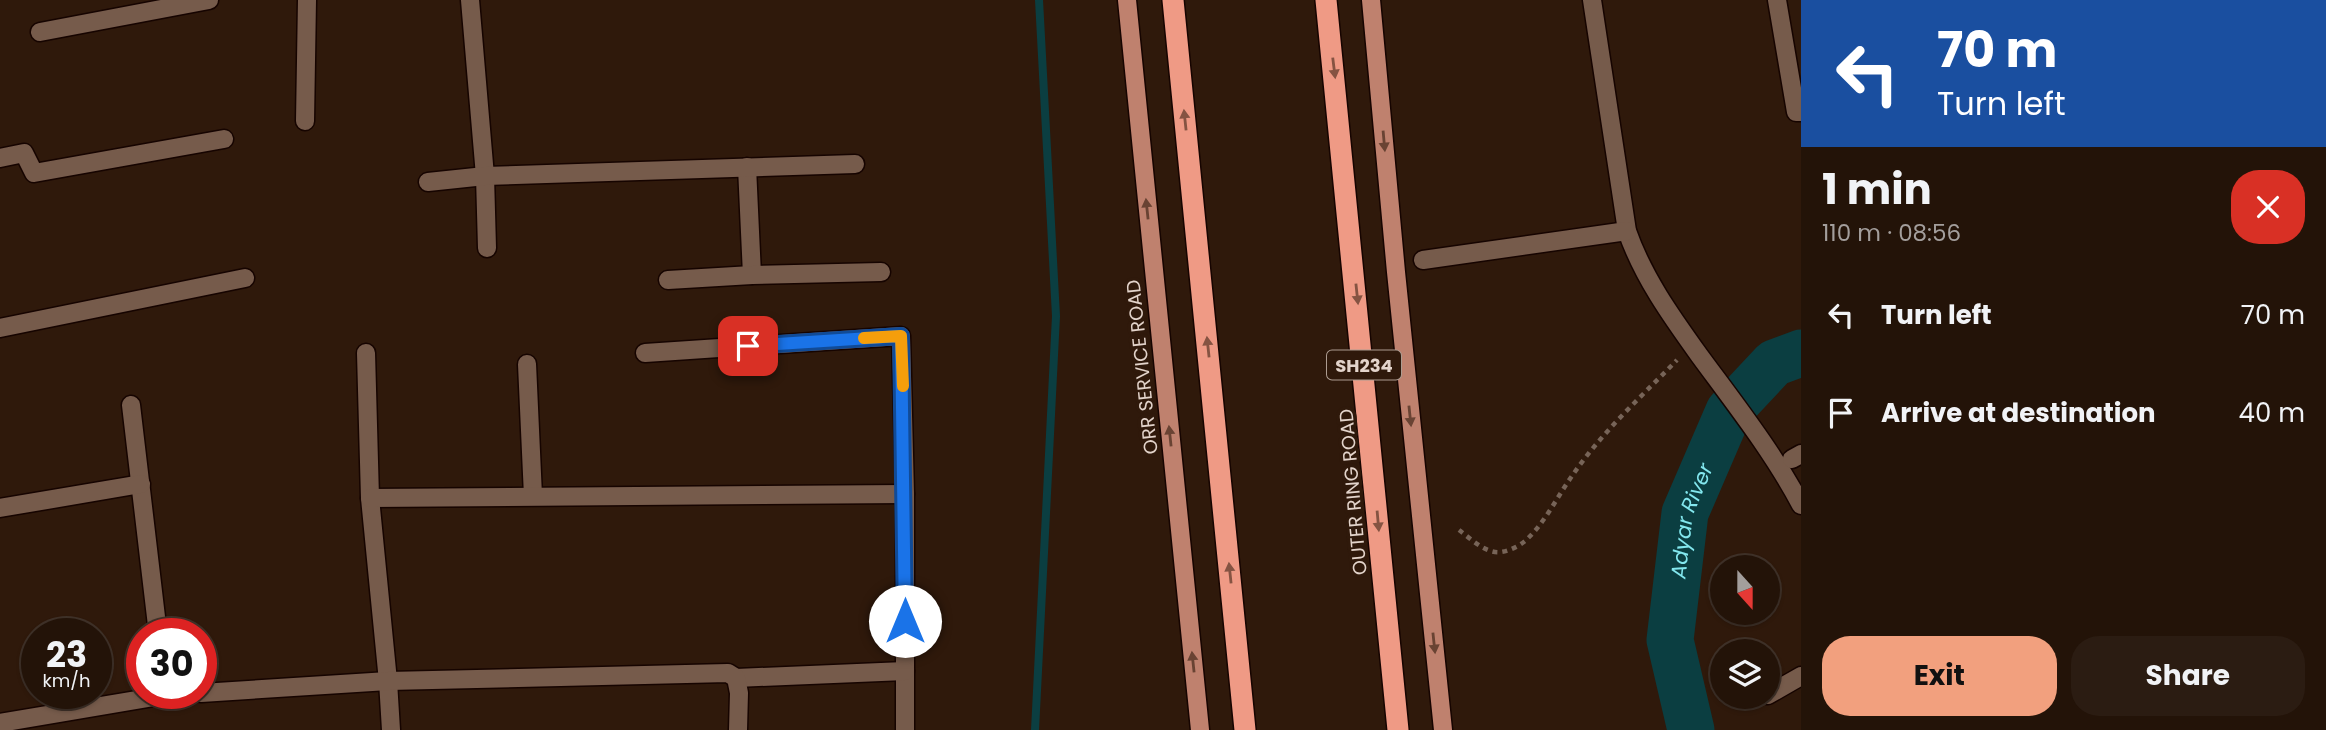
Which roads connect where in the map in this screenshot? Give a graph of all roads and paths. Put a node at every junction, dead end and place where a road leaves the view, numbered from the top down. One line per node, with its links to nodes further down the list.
1 (209, 0): 10 (street)
2 (307, 0): 12 (street)
3 (470, 0): 17 (street)
4 (1127, 0): 51 (main road, ORR SERVICE ROAD, one-way to 4)
5 (1173, 0): 52 (highway, one-way to 5)
6 (1326, 0): 53 (highway, OUTER RING ROAD / SH234, one-way to 53)
7 (1371, 0): 54 (main road, one-way to 54)
8 (1592, 0): 19 (street)
9 (1777, 0): 11 (street)
10 (40, 32)
11 (1801, 111)
12 (305, 121)
13 (224, 139): 14 (street)
14 (0, 158)
15 (855, 164): 16 (street)
16 (747, 167): 17 (street); 23 (street)
17 (485, 176): 18 (street); 20 (street)
18 (428, 182)
19 (1627, 231): 21 (street); 27 (street)
20 (487, 248)
21 (1423, 260)
22 (881, 272): 23 (street)
23 (752, 275): 25 (street)
24 (245, 278): 26 (street)
25 (668, 280)
26 (0, 328)
27 (1697, 352): 36 (street); 38 (path)
28 (366, 353): 35 (street)
29 (645, 353): 33 (street)
30 (527, 364): 34 (street)
31 (131, 405): 32 (street)
32 (141, 484): 37 (street); 39 (street)
33 (905, 494): 34 (street); 40 (street)
34 (533, 496): 35 (street)
35 (370, 498): 43 (street)
36 (1801, 505)
37 (0, 508)
38 (1459, 530)
39 (156, 618)
40 (905, 671): 42 (street); 50 (street)
41 (1801, 676): 44 (street)
42 (736, 678): 43 (street); 49 (street)
43 (388, 681): 45 (street); 48 (street)
44 (1780, 688)
45 (217, 691)
46 (126, 701): 47 (street)
47 (0, 723)
48 (391, 730)
49 (738, 730)
50 (905, 730)
51 (1200, 730)
52 (1245, 730)
53 (1398, 730)
54 (1443, 730)

